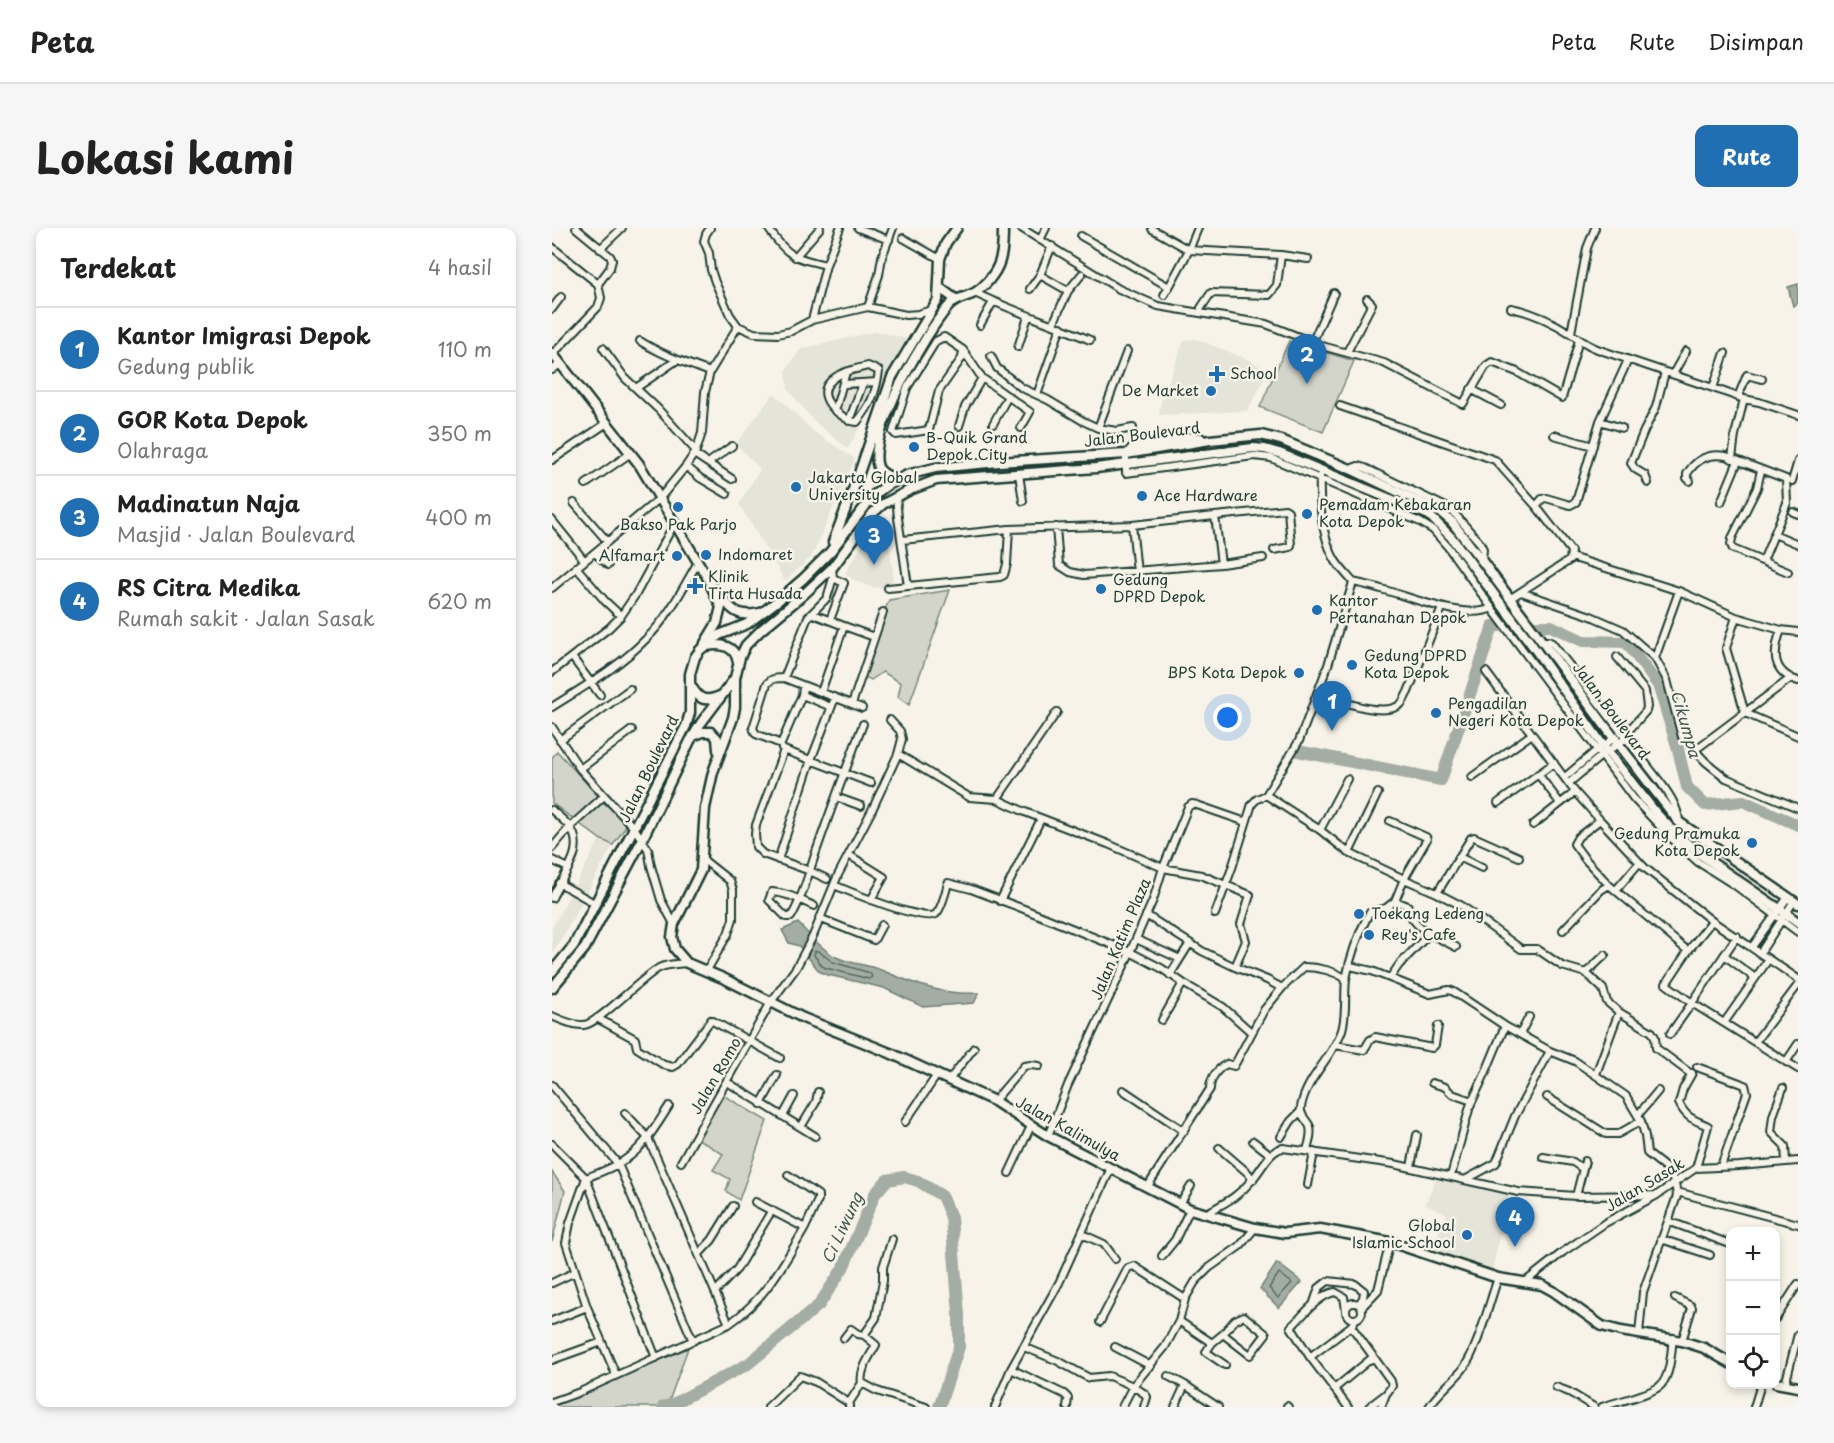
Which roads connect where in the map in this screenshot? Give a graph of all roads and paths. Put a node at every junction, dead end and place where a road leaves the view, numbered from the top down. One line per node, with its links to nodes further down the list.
1 (576, 228): 22 (street)
2 (622, 228): 22 (street)
3 (710, 228): 53 (street)
4 (768, 228): 25 (street)
5 (820, 228): 25 (street)
6 (840, 228): 28 (street)
7 (858, 228): 18 (street)
8 (893, 228): 18 (street)
9 (957, 228): 26 (main road)
10 (1003, 228): 36 (main road)
11 (1021, 228): 19 (street)
12 (1046, 228): 19 (street)
13 (1152, 228): 23 (street)
14 (1198, 228): 23 (street)
15 (1595, 228): 54 (street)
16 (1081, 236): 32 (street)
17 (903, 238): 26 (street)
18 (889, 240): 43 (street)
19 (1041, 240): 20 (street)
20 (1053, 246): 30 (street); 60 (street)
21 (552, 247): 31 (street)
22 (600, 249): 31 (street)
23 (1189, 250): 24 (street); 32 (street)
24 (1281, 255): 27 (street); 44 (street)
25 (795, 257): 28 (street)
26 (940, 259): 33 (main road)
27 (1308, 259)
28 (826, 265): 49 (street)
29 (1082, 274): 35 (street)
30 (1040, 275): 34 (street); 35 (street)
31 (598, 284): 68 (street)
32 (1169, 287): 38 (street)
33 (940, 288): 41 (main road); 47 (main road)
34 (1030, 289)
35 (1068, 291): 50 (street)
36 (975, 293): 41 (main road); 42 (street)
37 (1334, 293): 60 (street)
38 (1164, 295)
39 (561, 297): 45 (street)
40 (1367, 299): 66 (street)
41 (955, 300): 59 (main road)
42 (993, 302): 48 (street); 51 (street)
43 (868, 307): 47 (street); 49 (street)
44 (1201, 308)
45 (552, 309)
46 (1511, 309): 54 (street)
47 (931, 312): 55 (main road)
48 (1028, 317): 50 (street); 61 (street)
49 (812, 320): 53 (street)
50 (1053, 324): 52 (street)
51 (980, 325)
52 (1061, 327): 57 (street); 86 (street)
53 (736, 329): 74 (street)
54 (1571, 333): 58 (street)
55 (914, 338): 59 (main road); 90 (main road)
56 (640, 340): 70 (street)
57 (1090, 340)
58 (1579, 340): 71 (street); 85 (street)
59 (923, 343): 90 (main road)
60 (1312, 343): 66 (street)
61 (1018, 347)
62 (603, 348): 83 (street)
63 (963, 350): 78 (street); 105 (street); 105 (street)
64 (1127, 351): 101 (street)
65 (1686, 351): 77 (street)
66 (1347, 352): 85 (street)
67 (1725, 353): 84 (street)
68 (552, 354): 72 (main road)
69 (991, 356): 86 (street)
70 (677, 360): 74 (street); 83 (street)
71 (1628, 360): 76 (street); 96 (street)
72 (560, 364): 73 (street); 97 (main road)
73 (552, 370)
74 (710, 372): 110 (street)
75 (846, 372): 80 (street); 82 (street); 93 (street)
76 (1665, 372): 77 (street); 128 (street)
77 (1673, 375): 84 (street)
78 (982, 378): 87 (street); 99 (street)
79 (1762, 379): 89 (street)
80 (877, 382): 81 (street); 88 (street)
81 (863, 383): 82 (street); 95 (street)
82 (844, 384): 93 (street)
83 (636, 388): 110 (street)
84 (1713, 388): 89 (street)
85 (1471, 389): 91 (street)
86 (1037, 395): 101 (street)
87 (1008, 396): 98 (street); 100 (street)
88 (873, 397): 90 (street); 95 (street)
89 (1741, 398): 94 (street); 114 (street)
90 (889, 400): 104 (main road); 148 (main road)
91 (1501, 405)
92 (1340, 406): 136 (street)
93 (835, 411): 95 (street)
94 (1798, 415)
95 (849, 421)
96 (1600, 421): 103 (street); 108 (street)
97 (607, 423): 111 (main road); 113 (street)
98 (993, 424)
99 (959, 426)
100 (1021, 428)
101 (1098, 428): 102 (street)
102 (1133, 428)
103 (1622, 428)
104 (881, 435): 105 (street); 125 (main road)
105 (896, 435)
106 (1554, 435): 108 (street)
107 (732, 446): 116 (street)
108 (1593, 446): 136 (street)
109 (1309, 451): 112 (main road, Jalan Boulevard); 117 (main road); 169 (main road, Jalan Boulevard)
110 (695, 452): 116 (street); 118 (street)
111 (631, 453): 129 (street); 132 (main road)
112 (1126, 454): 119 (street); 125 (main road, Jalan Boulevard)
113 (552, 460)
114 (1735, 460): 120 (street); 126 (street); 134 (street)
115 (1798, 461): 121 (street)
116 (708, 463): 124 (street)
117 (1306, 464): 119 (main road, Jalan Boulevard); 123 (main road, Jalan Boulevard)
118 (686, 466): 130 (street); 132 (street)
119 (1126, 469): 122 (main road, Jalan Boulevard); 123 (street)
120 (1761, 470): 143 (street); 153 (street)
121 (1797, 470): 127 (street)
122 (1019, 474): 131 (main road, Jalan Boulevard); 133 (street)
123 (1320, 474): 162 (street); 171 (street); 183 (main road, Jalan Boulevard)
124 (732, 478)
125 (897, 480): 148 (main road, Jalan Boulevard)
126 (1690, 481)
127 (1792, 481)
128 (1648, 483)
129 (586, 484)
130 (728, 494)
131 (897, 496): 144 (street); 158 (main road, Jalan Boulevard)
132 (660, 498): 139 (main road); 145 (street)
133 (1023, 501)
134 (1721, 502)
135 (574, 503): 145 (street)
136 (1536, 506): 150 (street)
137 (1215, 516): 140 (street); 147 (street); 155 (street)
138 (552, 520): 152 (street)
139 (674, 524): 154 (main road); 175 (street)
140 (1132, 525): 141 (street); 159 (street)
141 (1056, 527): 142 (street); 159 (street)
142 (1009, 530): 144 (street); 163 (street)
143 (1774, 534): 146 (street); 153 (street)
144 (902, 540): 163 (street)
145 (608, 541): 149 (street)
146 (1798, 544)
147 (1274, 550)
148 (830, 552): 172 (main road, Jalan Boulevard)
149 (596, 553): 152 (street); 156 (street)
150 (1571, 557): 167 (street); 168 (street)
151 (1263, 558): 155 (street)
152 (584, 560): 157 (street)
153 (1763, 561): 160 (street)
154 (698, 562): 164 (main road); 195 (street)
155 (1221, 564): 159 (street)
156 (608, 565)
157 (576, 567): 165 (street); 175 (street)
158 (832, 568): 161 (street); 188 (main road, Jalan Boulevard)
159 (1137, 572)
160 (1788, 572)
161 (833, 578): 174 (street); 177 (street)
162 (1353, 582): 170 (street); 200 (street)
163 (908, 586): 166 (street)
164 (712, 587): 172 (main road); 184 (main road)
165 (552, 588)
166 (888, 588)
167 (1679, 591): 176 (street); 187 (street)
168 (1521, 592): 169 (street); 187 (street)
169 (1510, 598): 182 (main road, Jalan Boulevard)
170 (1442, 608): 171 (street); 200 (street)
171 (1492, 608): 222 (street)
172 (764, 612): 184 (main road, Jalan Boulevard)
173 (883, 612): 181 (street)
174 (813, 614): 177 (street); 192 (street)
175 (621, 616): 185 (street)
176 (1736, 616): 179 (street); 210 (street)
177 (830, 620): 178 (street)
178 (844, 626): 181 (street); 199 (street)
179 (1781, 630): 180 (street); 193 (street)
180 (1798, 632)
181 (874, 637): 205 (street)
182 (1541, 640): 183 (main road); 216 (street); 220 (main road, Jalan Boulevard)
183 (1532, 645): 222 (main road, Jalan Boulevard)
184 (704, 646): 188 (main road); 196 (main road, Jalan Boulevard)
185 (572, 657): 189 (street); 195 (street)
186 (1617, 657): 216 (street)
187 (1655, 658): 223 (street)
188 (738, 662): 191 (main road)
189 (552, 672)
190 (1486, 672): 215 (street)
191 (735, 678): 201 (main road, Jalan Boulevard); 225 (main road)
192 (784, 678): 197 (street); 221 (street)
193 (1791, 678): 194 (street); 210 (street)
194 (1798, 681)
195 (590, 682): 202 (street); 206 (street)
196 (690, 684): 201 (main road); 256 (main road, Jalan Boulevard)
197 (803, 686): 199 (street); 203 (street)
198 (630, 689): 219 (street)
199 (821, 692): 204 (street)
200 (1317, 693): 240 (street)
201 (723, 694): 217 (main road, Jalan Boulevard)
202 (600, 695)
203 (802, 695): 207 (street); 221 (street)
204 (835, 698): 205 (street); 207 (street)
205 (852, 704): 208 (street)
206 (552, 707)
207 (831, 707): 226 (street)
208 (862, 708)
209 (1057, 712): 243 (street)
210 (1745, 713): 218 (street); 223 (street)
211 (890, 720): 224 (street)
212 (863, 724): 231 (street)
213 (552, 726): 219 (street)
214 (632, 730): 229 (street)
215 (1532, 734): 227 (street); 233 (street)
216 (1624, 735): 220 (street); 253 (street)
217 (693, 736): 225 (main road); 258 (main road, Jalan Boulevard)
218 (1798, 736)
219 (560, 740): 229 (street)
220 (1616, 741): 222 (street); 253 (main road, Jalan Boulevard)
221 (782, 747): 226 (street); 265 (street)
222 (1602, 750): 228 (street); 230 (street); 289 (main road, Jalan Boulevard)
223 (1695, 750): 247 (street)
224 (898, 754): 243 (street); 261 (street, Jalan Romo)
225 (718, 757): 264 (main road)
226 (811, 760): 231 (street); 265 (street)
227 (1554, 763): 232 (street); 234 (street)
228 (1581, 763): 230 (street); 234 (street)
229 (580, 769): 241 (street)
230 (1586, 769): 237 (street)
231 (844, 773): 236 (street); 242 (street)
232 (1538, 774): 244 (street); 245 (street)
233 (1472, 777)
234 (1565, 777): 237 (street)
235 (1347, 779): 257 (street)
236 (871, 783)
237 (1569, 783): 238 (street)
238 (1575, 792): 245 (street); 250 (street)
239 (1378, 793): 260 (street)
240 (1266, 795): 252 (street); 257 (street)
241 (604, 796): 255 (street); 256 (street)
242 (836, 797): 246 (street); 271 (street)
243 (997, 799): 249 (street)
244 (1498, 803)
245 (1560, 803): 254 (street)
246 (861, 806)
247 (1798, 808)
248 (552, 810): 255 (street)
249 (1041, 819): 269 (street); 283 (street)
250 (1600, 820): 267 (street); 276 (street)
251 (1390, 821): 273 (street)
252 (1246, 822): 269 (street, Jalan Katim Plaza); 277 (street)
253 (1679, 822): 285 (main road, Jalan Boulevard)
254 (1533, 825)
255 (570, 827): 259 (street); 268 (street)
256 (635, 829): 258 (street); 286 (main road, Jalan Boulevard)
257 (1320, 830): 260 (street)
258 (642, 840): 294 (street); 326 (main road, Jalan Boulevard)
259 (552, 848)
260 (1349, 853): 273 (street)
261 (849, 855): 275 (street, Jalan Romo); 282 (street)
262 (1459, 857): 263 (street); 270 (street); 279 (street)
263 (1519, 857)
264 (701, 858): 294 (main road); 317 (street)
265 (778, 860): 271 (street)
266 (552, 861): 268 (street)
267 (1639, 863): 278 (street); 292 (street)
268 (568, 868): 274 (street)
269 (1164, 868): 277 (street); 290 (street, Jalan Katim Plaza)
270 (1482, 868)
271 (810, 871): 272 (street); 281 (street)
272 (827, 879)
273 (1404, 879): 279 (street); 284 (street)
274 (559, 883): 280 (street); 286 (street)
275 (834, 885): 282 (street); 291 (street, Jalan Romo)
276 (1609, 885): 278 (street); 296 (street)
277 (1226, 886): 288 (street); 315 (street)
278 (1616, 890): 306 (street)
279 (1437, 893): 318 (street)
280 (552, 898)
281 (799, 900): 281 (street); 287 (street)
282 (872, 900): 283 (street)
283 (1000, 901): 307 (street)
284 (1395, 901): 299 (street); 314 (street)
285 (1793, 901): 289 (street, Jalan Boulevard)
286 (596, 904): 316 (main road, Jalan Boulevard)
287 (814, 906)
288 (1215, 914)
289 (1780, 914): 293 (main road, Jalan Boulevard); 297 (street, Jalan Boulevard); 298 (street); 301 (street, Jalan Boulevard)
290 (1146, 915): 302 (street, Jalan Katim Plaza); 303 (street)
291 (819, 918): 295 (street); 328 (street, Jalan Romo)
292 (1712, 921): 300 (street); 306 (street)
293 (1798, 922)
294 (674, 924): 313 (main road)
295 (882, 925)
296 (1563, 930)
297 (1761, 932): 301 (street); 305 (street, Jalan Boulevard)
298 (1798, 932)
299 (1430, 933): 304 (street); 320 (street)
300 (1737, 936): 305 (street); 310 (street)
301 (1769, 938): 308 (street, Jalan Boulevard)
302 (1136, 939): 307 (street, Jalan Katim Plaza); 311 (street)
303 (1190, 943): 311 (street); 315 (street)
304 (1456, 947)
305 (1752, 947): 308 (street)
306 (1688, 951): 329 (street)
307 (1130, 952): 319 (street); 379 (street, Jalan Katim Plaza)
308 (1760, 953): 312 (street)
309 (1605, 955): 318 (street)
310 (1724, 955): 321 (street); 329 (street)
311 (1180, 959): 319 (street)
312 (1768, 960): 321 (street); 323 (street)
313 (687, 963): 317 (main road, Jalan Kalimulya); 333 (street)
314 (1350, 966): 320 (street); 322 (street)
315 (1235, 968): 327 (street)
316 (552, 972)
317 (706, 972): 328 (main road, Jalan Kalimulya)
318 (1586, 973): 330 (street)
319 (1170, 975): 324 (street)
320 (1390, 978): 337 (street)
321 (1755, 978): 335 (street)
322 (1346, 979): 327 (street); 344 (street)
323 (1798, 979)
324 (1183, 983): 334 (street); 338 (street)
325 (1798, 985): 342 (street)
326 (552, 988)
327 (1282, 988): 338 (street)
328 (771, 1002): 341 (street, Jalan Romo); 354 (main road, Jalan Kalimulya)
329 (1692, 1003): 335 (street); 340 (street)
330 (1619, 1012): 351 (street); 352 (street)
331 (552, 1016): 333 (street)
332 (1529, 1017): 339 (street)
333 (597, 1018): 341 (street)
334 (1162, 1020)
335 (1724, 1023): 342 (street)
336 (1438, 1026): 344 (street)
337 (1505, 1026): 339 (street); 366 (street)
338 (1251, 1032): 376 (street)
339 (1520, 1034): 346 (street)
340 (1670, 1034)
341 (750, 1042): 347 (street); 356 (street, Jalan Romo)
342 (1755, 1042): 348 (street)
343 (1798, 1044): 348 (street)
344 (1335, 1045): 369 (street)
345 (974, 1048): 355 (street)
346 (1550, 1051): 351 (street); 403 (street)
347 (780, 1058)
348 (1786, 1062): 350 (street)
349 (1039, 1066): 365 (street)
350 (1798, 1069)
351 (1596, 1074): 372 (street)
352 (1691, 1074): 393 (street); 396 (street)
353 (777, 1075): 367 (street)
354 (937, 1075): 355 (main road, Jalan Kalimulya); 373 (street)
355 (949, 1080): 365 (main road, Jalan Kalimulya)
356 (727, 1082): 367 (street); 390 (street, Jalan Romo)
357 (1432, 1083): 366 (street)
358 (552, 1085): 392 (street)
359 (1783, 1088): 391 (street)
360 (1124, 1090): 376 (street)
361 (1658, 1091): 372 (street)
362 (818, 1092): 375 (street)
363 (794, 1096): 371 (street)
364 (1547, 1097): 372 (street)
365 (994, 1101): 374 (main road, Jalan Kalimulya)
366 (1472, 1101): 400 (street)
367 (761, 1104): 371 (street)
368 (669, 1106): 381 (street)
369 (1300, 1112): 380 (street); 385 (street)
370 (625, 1113): 381 (street)
371 (783, 1116): 375 (street)
372 (1640, 1118): 404 (street)
373 (905, 1122)
374 (1031, 1126): 379 (main road, Jalan Kalimulya); 398 (street)
375 (801, 1127): 378 (street)
376 (1184, 1131): 406 (street)
377 (1417, 1135): 394 (street)
378 (815, 1136)
379 (1048, 1136): 395 (main road, Jalan Kalimulya)
380 (1281, 1137)
381 (648, 1138): 392 (street); 426 (street)
382 (1253, 1141): 386 (street)
383 (552, 1144): 401 (street)
384 (1219, 1148): 402 (street)
385 (1311, 1151): 386 (street); 394 (street); 405 (street)
386 (1271, 1155): 402 (street)
387 (1543, 1157): 397 (street)
388 (1585, 1161): 397 (street)
389 (1798, 1161): 391 (street, Jalan Sasak)
390 (681, 1162)
391 (1786, 1162): 393 (street, Jalan Sasak)
392 (618, 1164): 401 (street); 455 (street)
393 (1720, 1166): 396 (street, Jalan Sasak)
394 (1411, 1167): 400 (street)
395 (1111, 1168): 406 (main road, Jalan Kalimulya); 421 (street)
396 (1696, 1168): 404 (street, Jalan Sasak)
397 (1582, 1169): 410 (street)
398 (1009, 1173)
399 (788, 1175): 419 (street)
400 (1450, 1176): 403 (street)
401 (586, 1178): 430 (street); 462 (street)
402 (1252, 1180): 416 (street)
403 (1465, 1180): 410 (street)
404 (1675, 1183): 408 (street); 409 (street, Jalan Sasak)
405 (1308, 1185)
406 (1148, 1186): 412 (main road, Jalan Kalimulya)
407 (1191, 1186): 412 (street)
408 (1677, 1192): 417 (street); 418 (street)
409 (1657, 1195): 410 (street); 433 (street, Jalan Sasak)
410 (1576, 1196)
411 (755, 1202): 415 (street)
412 (1180, 1204): 414 (main road, Jalan Kalimulya)
413 (733, 1206): 426 (street)
414 (1190, 1209): 416 (main road, Jalan Kalimulya); 428 (street)
415 (772, 1210): 419 (street); 435 (street)
416 (1205, 1214): 420 (main road, Jalan Kalimulya)
417 (1668, 1221): 423 (street); 425 (street)
418 (1798, 1224)
419 (805, 1228): 447 (street)
420 (1255, 1228): 424 (main road, Jalan Kalimulya); 437 (street)
421 (1082, 1234): 429 (street); 458 (street)
422 (892, 1239): 452 (street)
423 (1661, 1239): 427 (street); 450 (street)
424 (1390, 1242): 431 (main road, Jalan Kalimulya); 439 (street)
425 (1726, 1242)
426 (699, 1254): 435 (street)
427 (1710, 1255)
428 (1162, 1256)
429 (1115, 1259)
430 (575, 1272): 432 (street); 440 (street)
431 (1497, 1278): 433 (main road, Jalan Kalimulya); 492 (street)
432 (552, 1282)
433 (1525, 1282): 450 (main road, Jalan Kalimulya)
434 (1798, 1284): 442 (street)
435 (716, 1291): 447 (street)
436 (1675, 1298): 454 (street)
437 (1185, 1299): 445 (street); 446 (street)
438 (1313, 1305): 439 (street); 441 (street); 460 (street)
439 (1360, 1306): 441 (street); 443 (street)
440 (587, 1307): 444 (street); 456 (street)
441 (1346, 1310): 443 (street)
442 (1780, 1313)
443 (1356, 1319): 448 (street)
444 (552, 1321)
445 (1179, 1321): 457 (street); 466 (street)
446 (1101, 1322)
447 (729, 1324): 455 (street)
448 (1351, 1326): 460 (street); 461 (street)
449 (1223, 1334): 449 (street); 457 (street)
450 (1639, 1334): 454 (main road, Jalan Kalimulya)
451 (1798, 1334): 472 (street)
452 (864, 1335): 453 (street); 470 (street)
453 (844, 1338)
454 (1677, 1339): 464 (main road, Jalan Kalimulya); 494 (street)
455 (693, 1341): 462 (street)
456 (602, 1342): 463 (street); 468 (street)
457 (1212, 1342): 465 (street)
458 (1024, 1347): 467 (street); 473 (street)
459 (1115, 1347): 466 (street)
460 (1310, 1357): 476 (street)
461 (1373, 1357): 476 (street); 478 (street)
462 (656, 1358): 468 (street)
463 (552, 1360)
464 (1726, 1360)
465 (1225, 1365)
466 (1150, 1366): 473 (street)
467 (1011, 1369): 484 (street); 485 (street)
468 (616, 1375): 479 (street)
469 (1168, 1376): 471 (street)
470 (862, 1383): 480 (street); 483 (street)
471 (1185, 1384): 481 (street); 488 (street)
472 (1780, 1384): 475 (main road)
473 (1133, 1386): 486 (street); 487 (street)
474 (1556, 1387): 493 (street)
475 (1798, 1388)
476 (1334, 1389): 489 (street)
477 (1759, 1389): 495 (street)
478 (1386, 1394): 490 (street); 491 (street)
479 (552, 1402)
480 (849, 1405): 482 (street)
481 (1214, 1406)
482 (768, 1407)
483 (926, 1407)
484 (995, 1407)
485 (1067, 1407)
486 (1122, 1407)
487 (1144, 1407)
488 (1176, 1407)
489 (1348, 1407)
490 (1369, 1407)
491 (1381, 1407)
492 (1429, 1407)
493 (1594, 1407)
494 (1602, 1407)
495 (1754, 1407)

